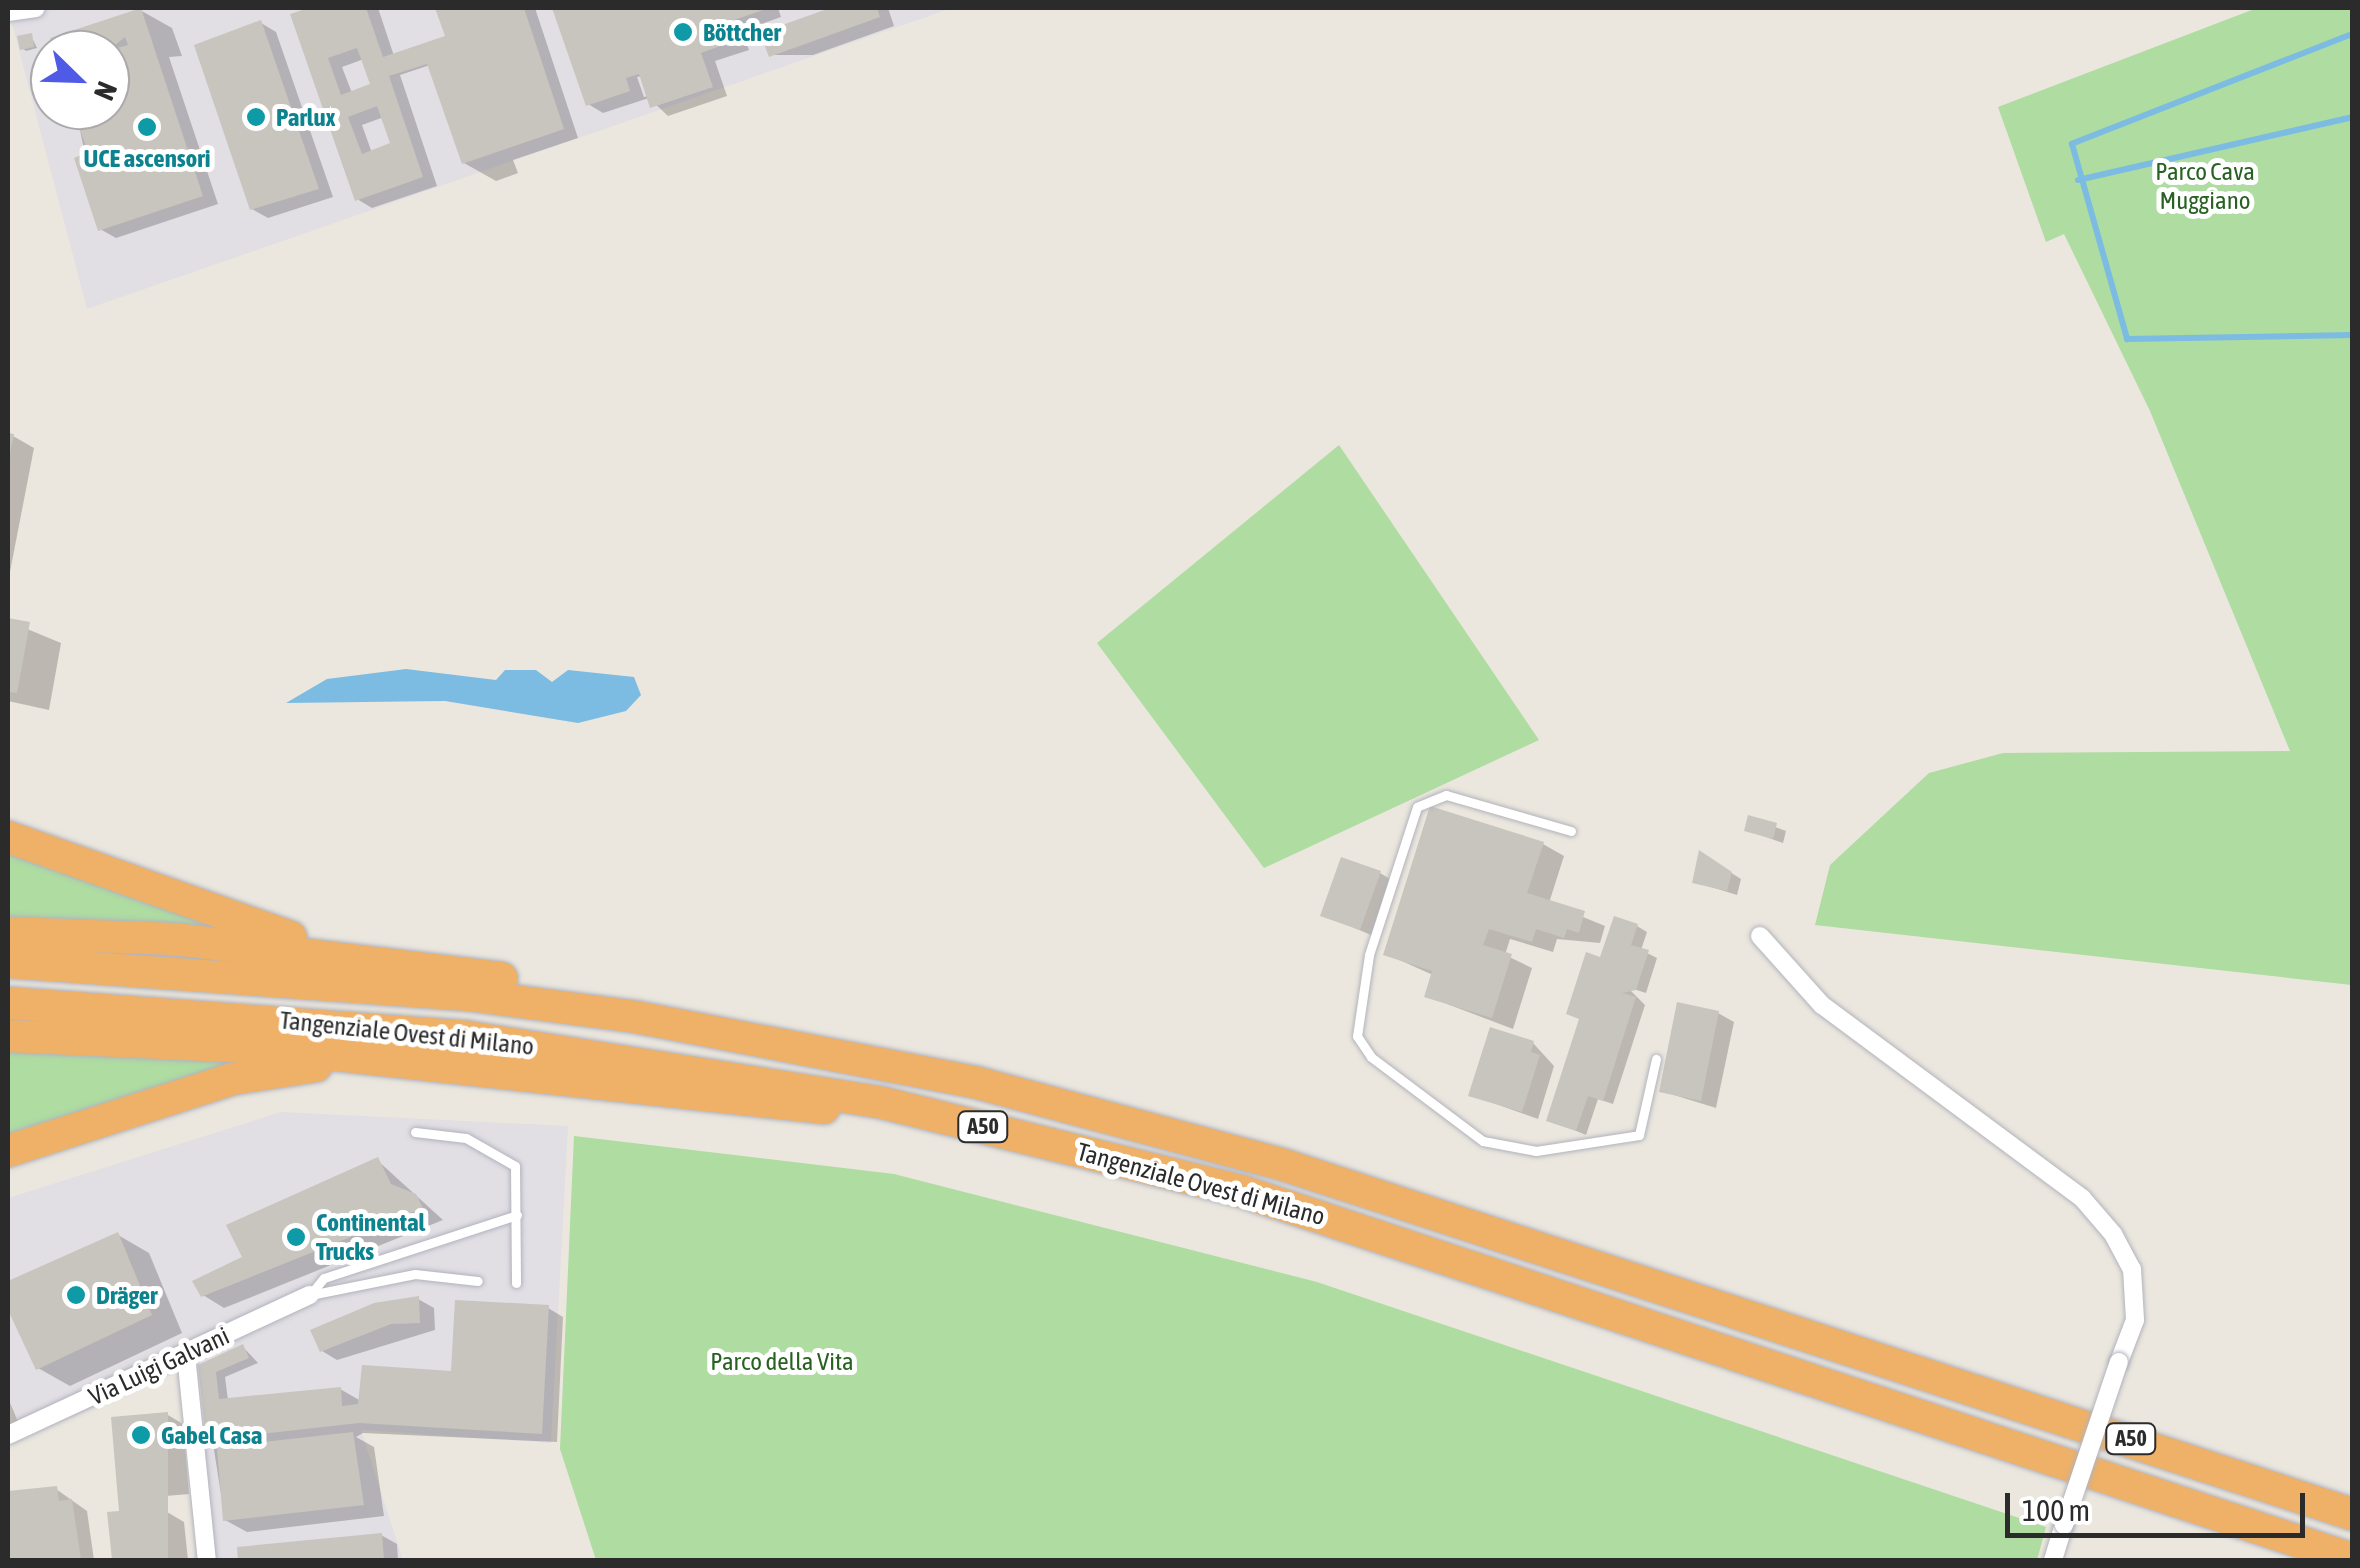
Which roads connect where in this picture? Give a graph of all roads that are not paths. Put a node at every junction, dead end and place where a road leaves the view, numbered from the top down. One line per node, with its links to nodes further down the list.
1 (36, 8): 2 (street)
2 (8, 12)
3 (1570, 830): 12 (lane)
4 (8, 837): 7 (highway)
5 (8, 933): 7 (highway)
6 (1760, 936): 26 (street, bridge)
7 (358, 958): 10 (highway)
8 (8, 962): 10 (highway, Tangenziale Ovest di Milano / A50)
9 (8, 1003): 14 (highway, Tangenziale Ovest di Milano / A50)
10 (636, 1016): 23 (highway, Tangenziale Ovest di Milano / A50)
11 (8, 1036): 13 (highway)
12 (1656, 1059)
13 (484, 1069): 14 (highway); 16 (highway)
14 (882, 1103): 24 (highway, Tangenziale Ovest di Milano / A50)
15 (414, 1132): 17 (lane)
16 (8, 1151)
17 (517, 1216): 19 (lane); 20 (lane)
18 (478, 1281): 20 (lane)
19 (516, 1283)
20 (310, 1295): 21 (street, Via Luigi Galvani)
21 (186, 1354): 22 (street, Via Luigi Galvani); 25 (street)
22 (8, 1435)
23 (2352, 1514)
24 (2352, 1559)
25 (208, 1560)
26 (2053, 1560)

